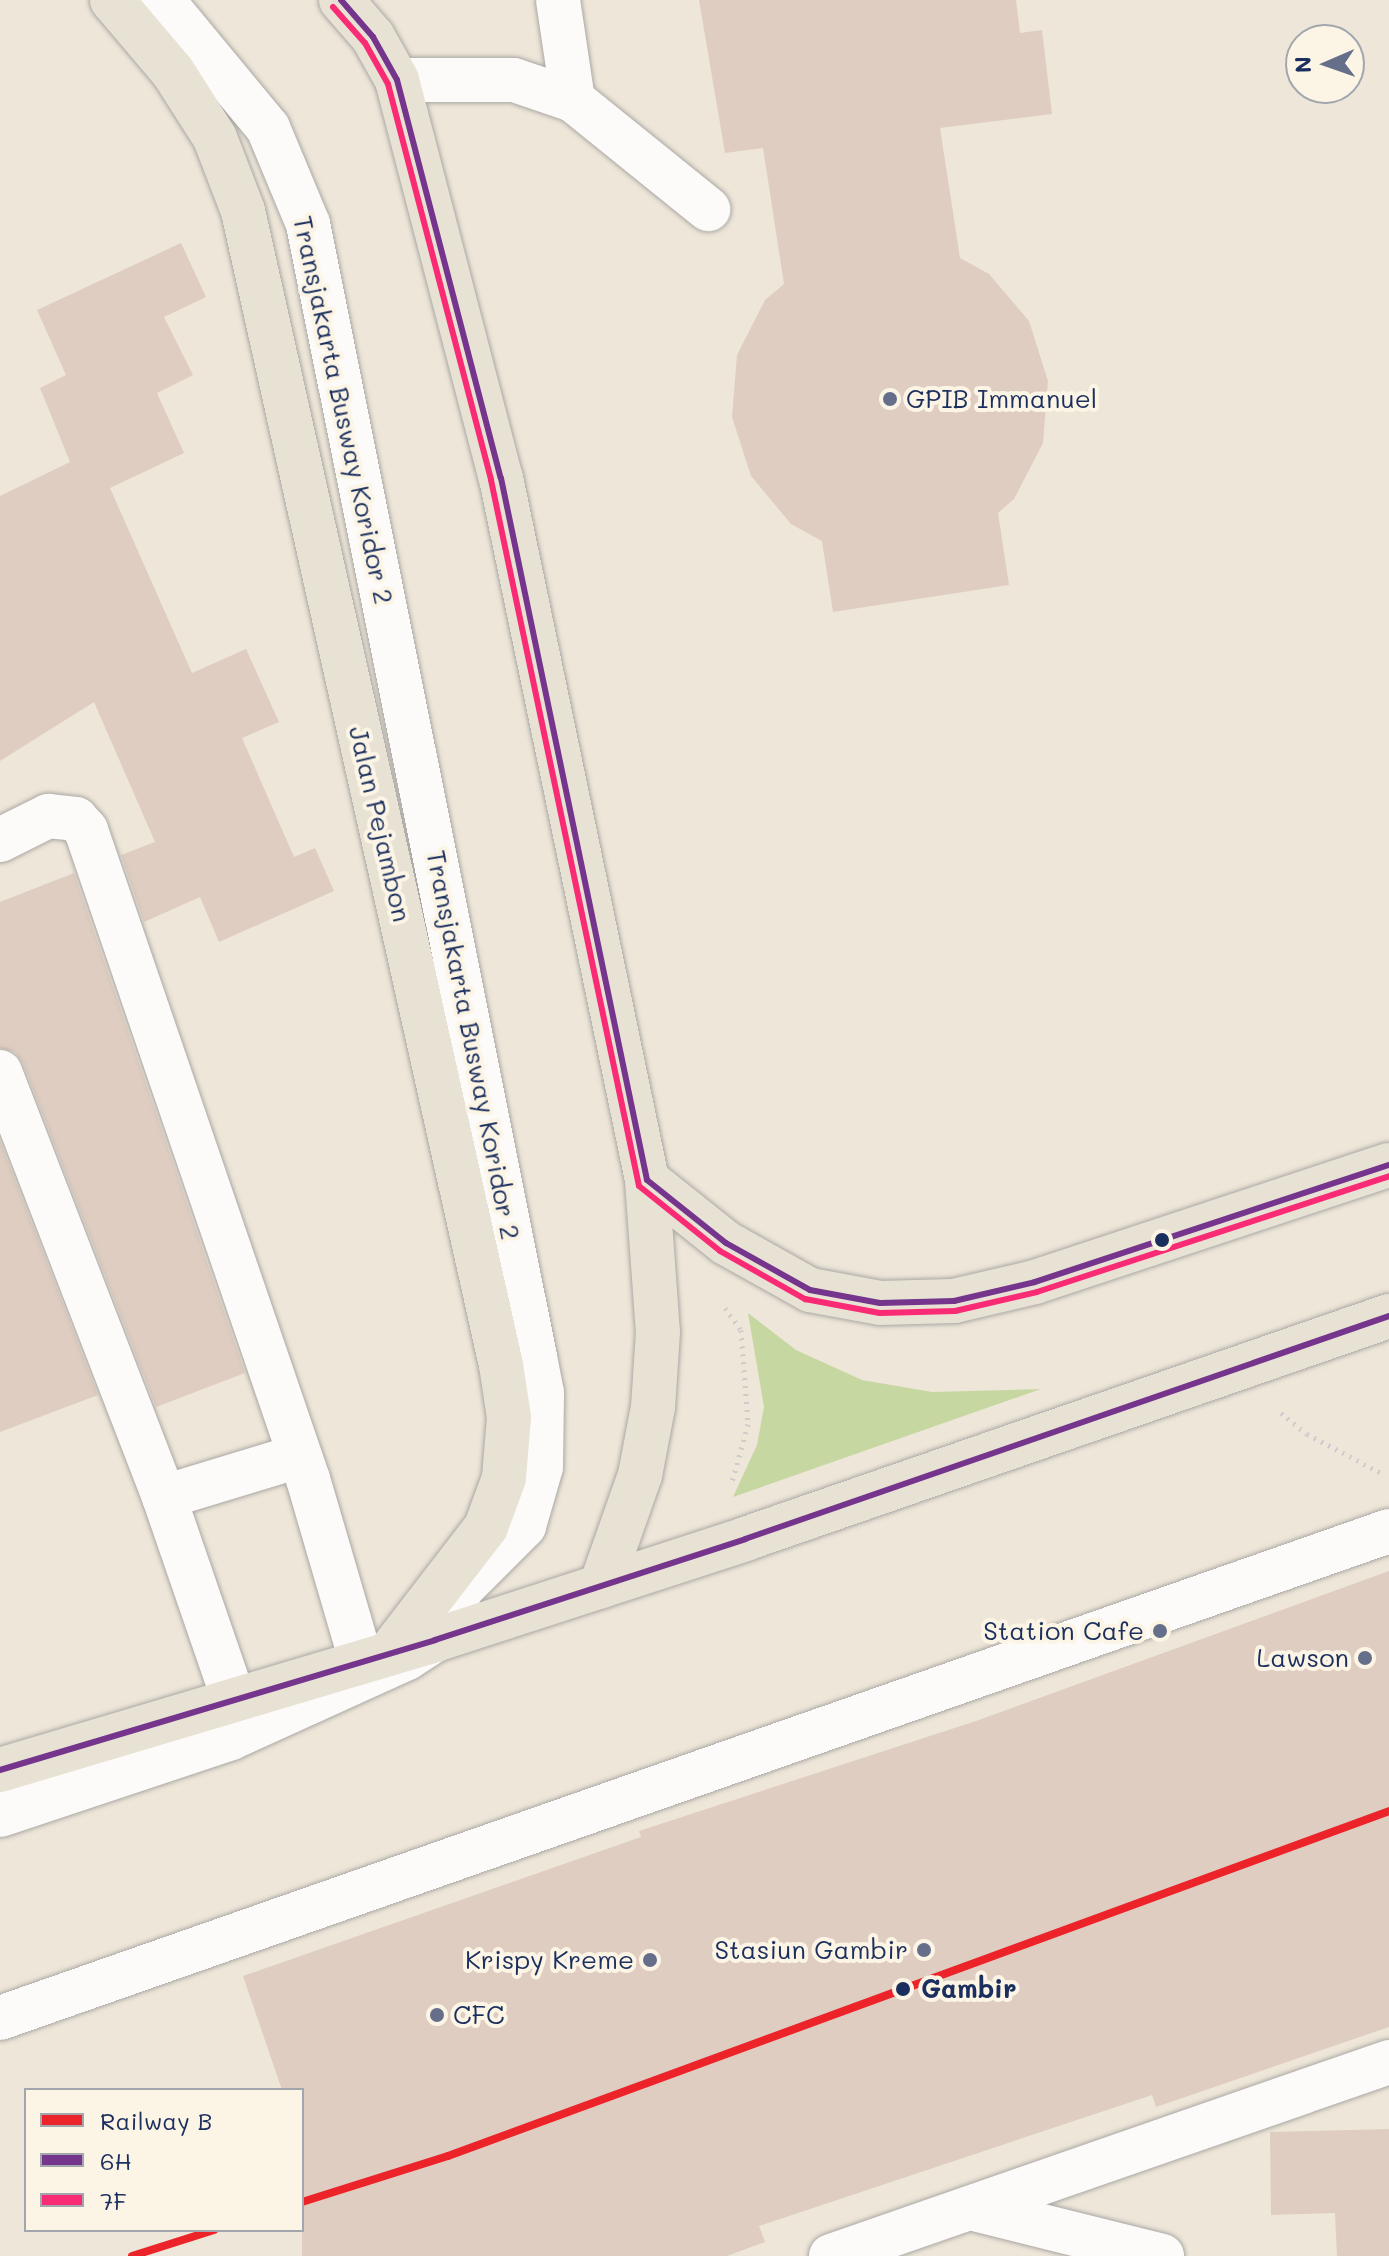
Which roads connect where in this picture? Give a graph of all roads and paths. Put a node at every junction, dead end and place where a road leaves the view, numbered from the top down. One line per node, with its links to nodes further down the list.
1 (112, 0): 22 (main road, Jalan Pejambon)
2 (162, 0): 21 (lane, Transjakarta Busway Koridor 2)
3 (341, 0): 5 (main road)
4 (558, 0): 6 (lane)
5 (397, 80): 6 (lane); 11 (main road)
6 (573, 100): 7 (lane)
7 (708, 209)
8 (0, 840): 15 (lane)
9 (0, 1072): 17 (lane)
10 (1389, 1165): 11 (main road)
11 (647, 1180): 20 (main road)
12 (722, 1304): 19 (path)
13 (1389, 1316): 19 (main road)
14 (1274, 1402): 16 (path)
15 (303, 1468): 17 (lane); 22 (lane)
16 (1389, 1477)
17 (170, 1515): 23 (lane)
18 (1389, 1531): 26 (lane)
19 (745, 1539): 20 (main road)
20 (601, 1586): 21 (main road)
21 (435, 1640): 22 (main road); 25 (lane)
22 (375, 1656): 23 (main road)
23 (233, 1697): 24 (main road)
24 (0, 1770)
25 (0, 1815)
26 (0, 2018)
27 (1389, 2062): 28 (lane)
28 (970, 2208): 29 (lane); 30 (lane)
29 (831, 2256)
30 (1162, 2256)

